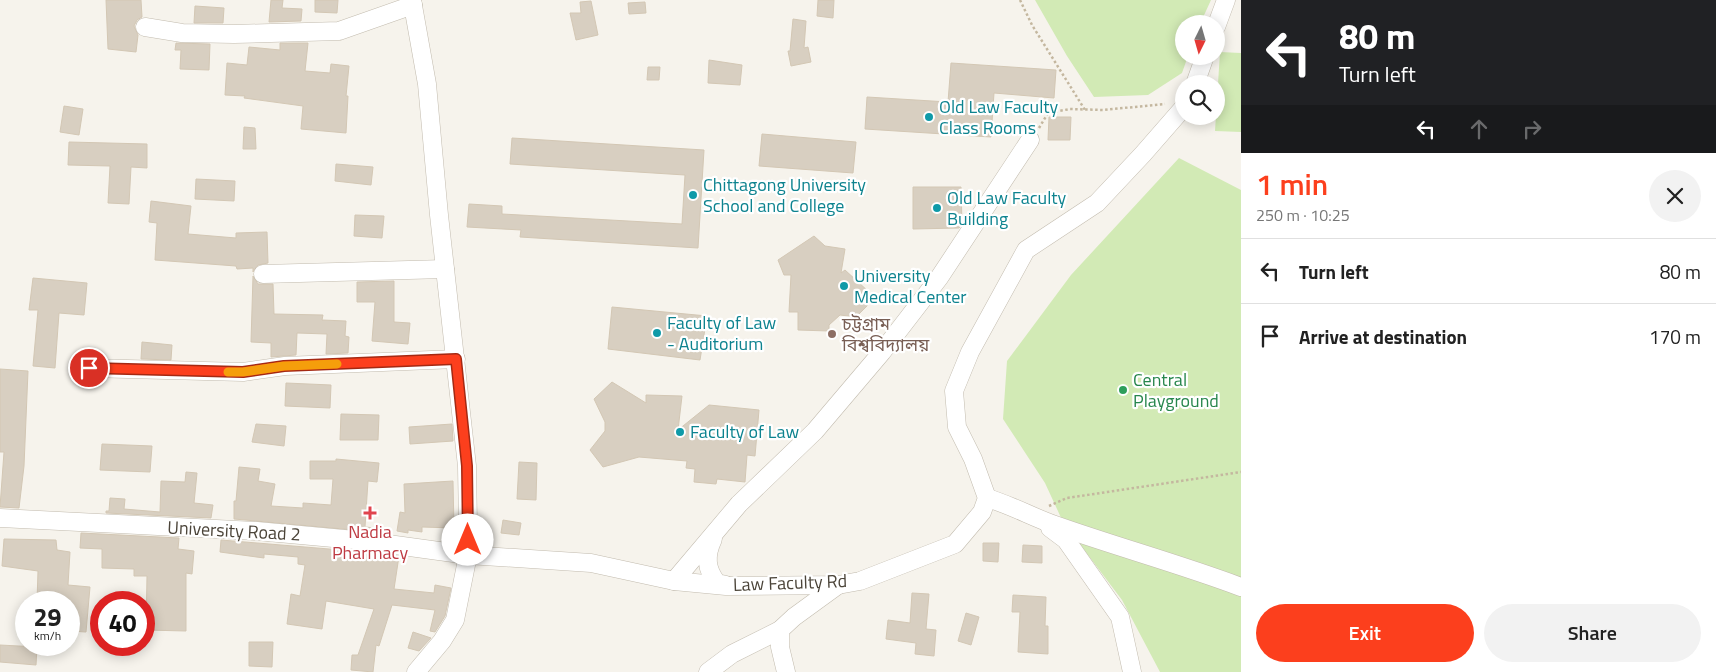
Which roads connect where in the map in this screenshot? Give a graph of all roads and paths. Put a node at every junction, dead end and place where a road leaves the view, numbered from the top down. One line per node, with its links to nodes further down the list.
1 (1020, 0): 7 (path)
2 (1226, 0): 4 (street)
3 (412, 3): 5 (street); 10 (street)
4 (1220, 15)
5 (145, 27)
6 (1166, 104): 7 (path)
7 (1084, 110): 9 (path)
8 (1175, 117): 15 (street)
9 (1030, 140): 18 (street)
10 (445, 269): 11 (street); 12 (street)
11 (263, 274)
12 (456, 359): 13 (street); 19 (street)
13 (89, 368)
14 (1241, 472): 16 (path)
15 (987, 498): 16 (street); 22 (street, Law Faculty Rd); 23 (street)
16 (1032, 514): 28 (street)
17 (0, 518): 19 (street, University Road 2)
18 (717, 530): 20 (street); 21 (street)
19 (468, 555): 20 (street, Law Faculty Rd); 25 (street)
20 (674, 582): 21 (street, Law Faculty Rd)
21 (726, 586): 22 (street, Law Faculty Rd)
22 (838, 586): 24 (street)
23 (1241, 587)
24 (780, 630): 26 (street); 27 (street)
25 (416, 672)
26 (708, 672)
27 (786, 672)
28 (1132, 672)

